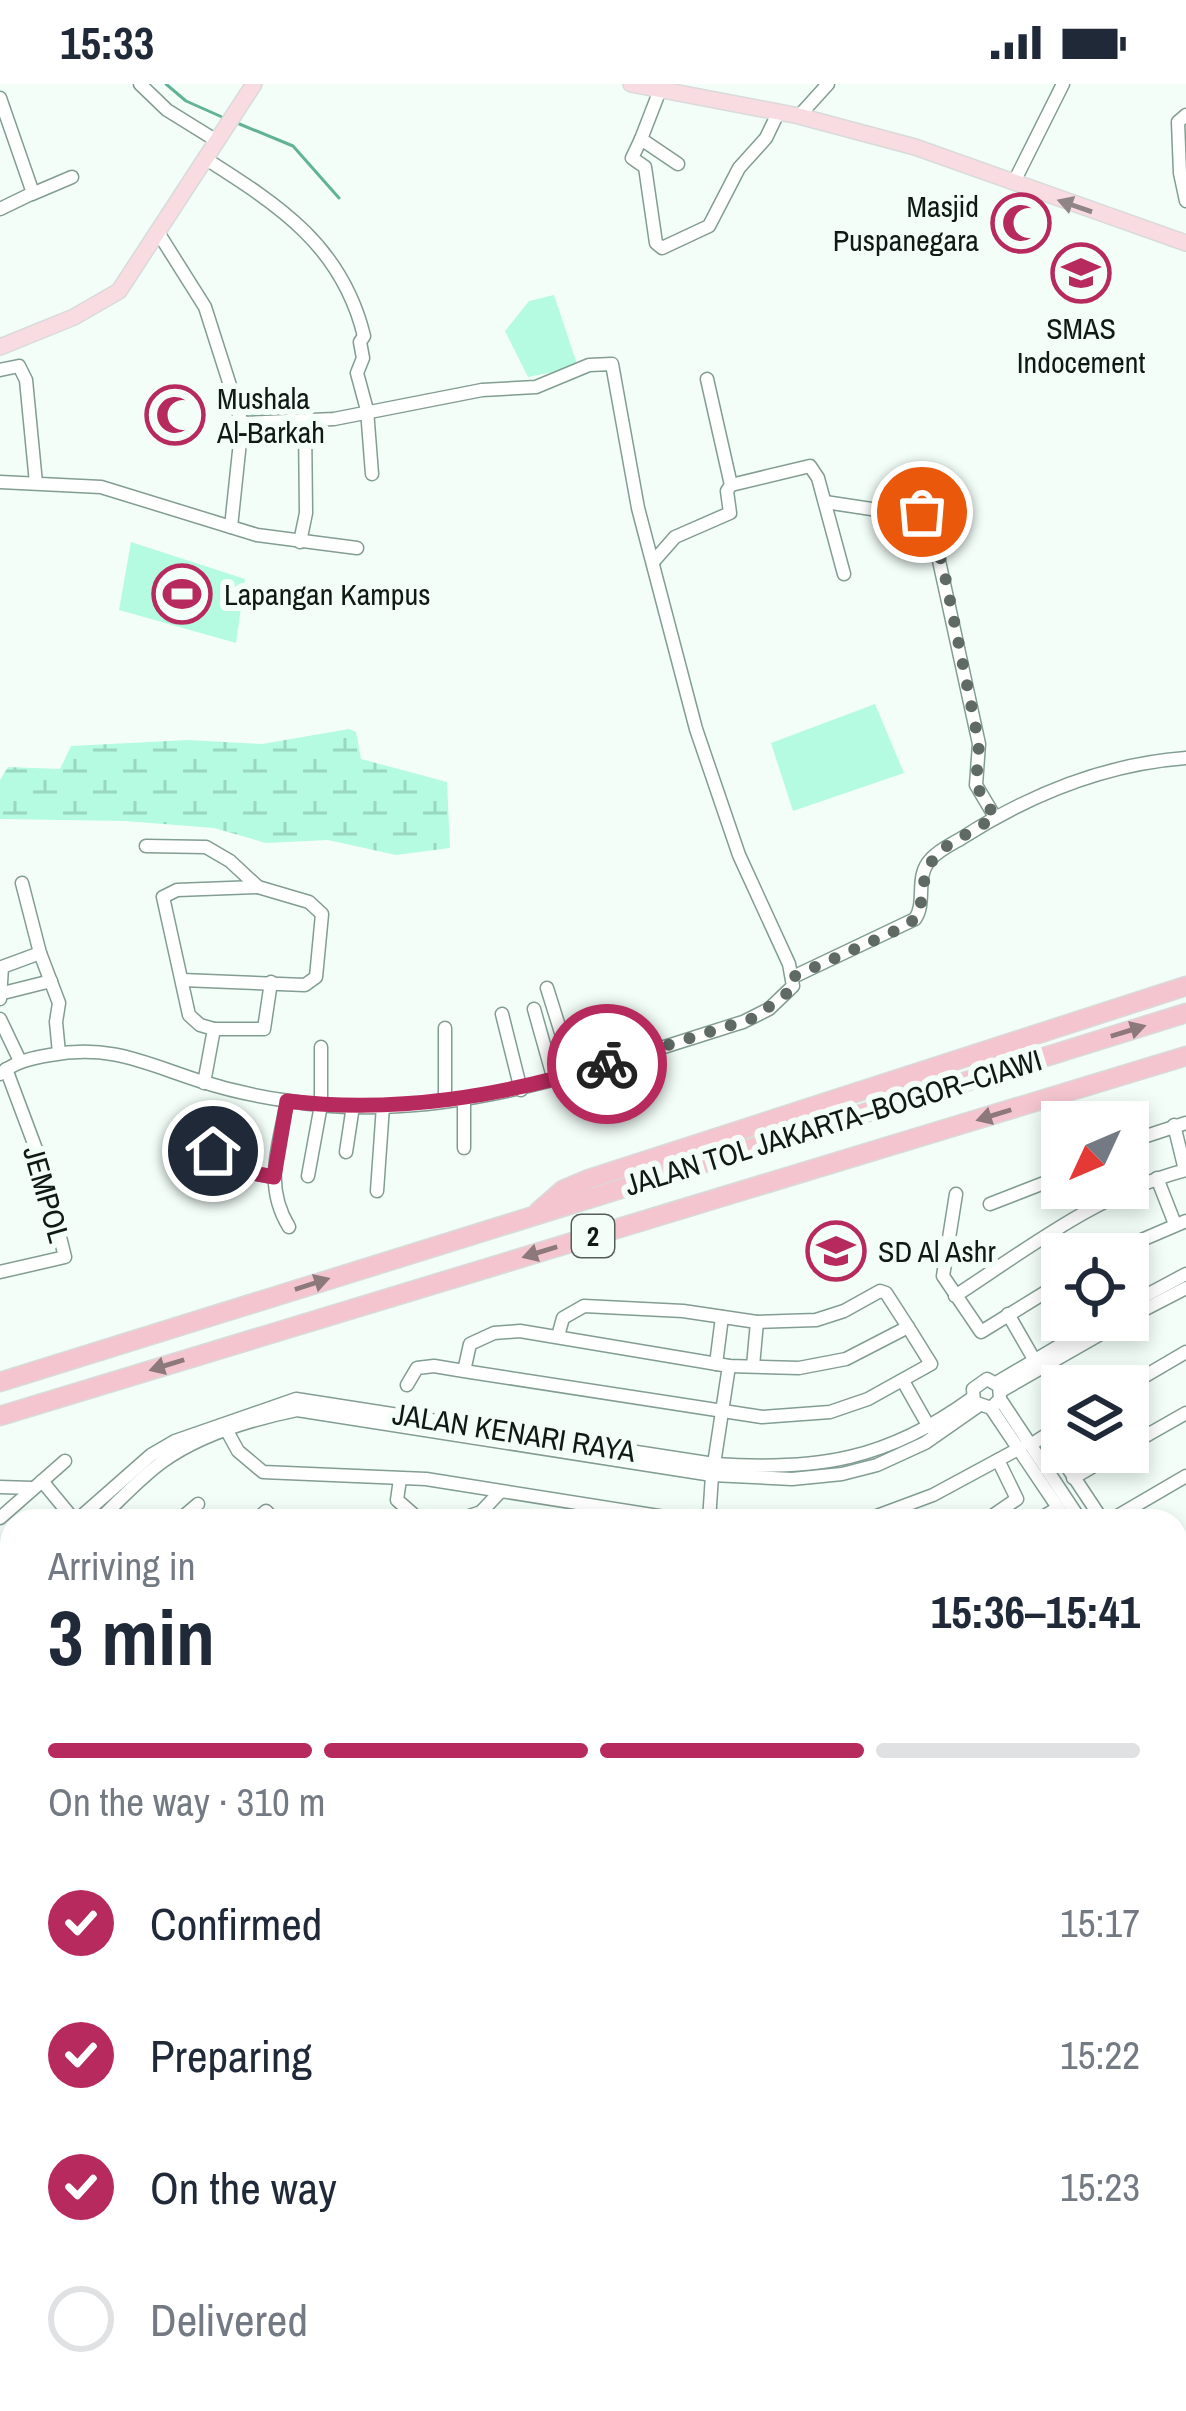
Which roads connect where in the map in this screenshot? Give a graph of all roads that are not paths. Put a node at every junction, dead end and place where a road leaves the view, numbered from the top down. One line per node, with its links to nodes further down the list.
1 (140, 84): 11 (street)
2 (254, 84): 11 (main road)
3 (632, 84): 6 (main road)
4 (828, 84): 10 (street)
5 (1064, 84): 16 (street)
6 (660, 90): 8 (main road); 12 (street)
7 (0, 98): 17 (street)
8 (778, 113): 10 (main road); 12 (street)
9 (1186, 115): 18 (street)
10 (799, 116): 16 (main road)
11 (219, 138): 13 (main road)
12 (641, 139): 14 (street)
13 (206, 159): 20 (main road); 25 (street)
14 (678, 164)
15 (72, 177): 17 (street)
16 (1014, 182): 21 (main road, one-way to 16)
17 (32, 194): 19 (street)
18 (1186, 201)
19 (0, 209)
20 (159, 234): 22 (main road); 27 (street)
21 (1186, 243)
22 (0, 347)
23 (0, 370): 30 (street)
24 (707, 379): 31 (street)
25 (367, 410): 26 (street); 28 (street); 36 (street)
26 (305, 422): 27 (street); 34 (street)
27 (242, 423): 33 (street)
28 (372, 474)
29 (0, 482): 30 (street)
30 (36, 483): 33 (street)
31 (731, 485): 32 (street); 36 (street)
32 (824, 502): 37 (street); 39 (street)
33 (231, 527): 34 (street)
34 (300, 542): 35 (street)
35 (357, 548)
36 (653, 562): 45 (street)
37 (844, 574)
38 (1186, 758): 39 (street)
39 (995, 817): 45 (street)
40 (146, 847): 42 (street)
41 (22, 883): 43 (street)
42 (258, 887): 46 (street); 48 (street)
43 (40, 953): 44 (street); 47 (street)
44 (1, 960): 51 (street)
45 (793, 977): 63 (street)
46 (182, 980): 48 (street); 57 (street)
47 (51, 981): 51 (street); 59 (street)
48 (271, 982): 57 (street)
49 (1186, 986): 86 (highway)
50 (547, 988): 63 (street)
51 (2, 996)
52 (534, 1009): 64 (street)
53 (1186, 1013): 86 (highway, JALAN TOL JAKARTA–BOGOR–CIAWI / 2, one-way to 53)
54 (502, 1014): 66 (street)
55 (0, 1019): 61 (street)
56 (445, 1028): 69 (street)
57 (214, 1029): 65 (street)
58 (321, 1046): 70 (street)
59 (58, 1053): 61 (street); 65 (street)
60 (1186, 1056): 116 (highway, JALAN TOL JAKARTA–BOGOR–CIAWI / 2, one-way to 116)
61 (20, 1061): 62 (street)
62 (3, 1072): 90 (street, JEMPOL)
63 (574, 1074): 64 (street)
64 (554, 1080): 66 (street)
65 (204, 1083): 68 (street)
66 (521, 1090): 67 (street)
67 (464, 1100): 69 (street); 75 (street)
68 (287, 1101): 70 (street); 80 (street)
69 (445, 1101): 72 (street)
70 (320, 1105): 71 (street); 79 (street)
71 (353, 1106): 72 (street); 77 (street)
72 (383, 1106): 83 (street)
73 (1180, 1124): 74 (street); 78 (street)
74 (1149, 1135)
75 (464, 1148)
76 (213, 1151): 80 (street)
77 (346, 1152)
78 (1186, 1170): 81 (street)
79 (308, 1176)
80 (274, 1177): 88 (street)
81 (1156, 1178): 87 (street); 95 (street)
82 (1041, 1184): 85 (street)
83 (377, 1191)
84 (956, 1194): 95 (street)
85 (990, 1204)
86 (535, 1215): 111 (highway, JALAN TOL JAKARTA–BOGOR–CIAWI / 2, one-way to 86)
87 (1180, 1222): 89 (street)
88 (289, 1227)
89 (1149, 1236)
90 (0, 1272)
91 (1186, 1274): 94 (street)
92 (1186, 1288): 96 (street, JALAN KENARI RAYA)
93 (1041, 1294): 97 (street)
94 (1149, 1294)
95 (955, 1296): 97 (street)
96 (1149, 1307)
97 (1008, 1314): 105 (street)
98 (722, 1317): 99 (street); 101 (street); 106 (street)
99 (757, 1322): 100 (street); 107 (street)
100 (908, 1327): 107 (street); 110 (street)
101 (558, 1336): 106 (street); 108 (street)
102 (1067, 1341): 105 (street, JALAN KENARI RAYA)
103 (1088, 1341): 113 (street, JALAN KENARI RAYA)
104 (1186, 1352): 109 (street)
105 (1035, 1360): 113 (street, JALAN KENARI RAYA)
106 (723, 1365): 107 (street); 114 (street)
107 (753, 1366)
108 (464, 1371): 112 (street); 114 (street)
109 (1149, 1374)
110 (903, 1381): 114 (street); 118 (street)
111 (0, 1382)
112 (407, 1385)
113 (990, 1397): 118 (street, JALAN KENARI RAYA); 121 (street); 124 (street, JALAN KENARI RAYA)
114 (721, 1412): 124 (street)
115 (1186, 1413): 119 (street)
116 (0, 1415)
117 (235, 1425): 124 (street, JALAN KENARI RAYA); 129 (street); 137 (street, JALAN KENARI RAYA); 138 (street, JALAN KENARI RAYA)
118 (929, 1427): 124 (street, JALAN KENARI RAYA)
119 (1149, 1435)
120 (1041, 1438): 121 (street)
121 (1026, 1446): 122 (street); 134 (street); 146 (street)
122 (998, 1460): 144 (street); 145 (street)
123 (64, 1461): 130 (street)
124 (713, 1470): 143 (street)
125 (1070, 1473): 128 (street)
126 (1082, 1473): 128 (street)
127 (1186, 1475): 148 (street)
128 (1073, 1478): 147 (street)
129 (400, 1479): 132 (street); 140 (street)
130 (37, 1484): 131 (street); 135 (street); 136 (street)
131 (0, 1487)
132 (500, 1493): 141 (street); 142 (street)
133 (198, 1504): 139 (street)
134 (1058, 1508)
135 (10, 1509)
136 (63, 1509)
137 (90, 1509)
138 (111, 1509)
139 (192, 1509)
140 (408, 1509)
141 (484, 1509)
142 (596, 1509)
143 (710, 1509)
144 (897, 1509)
145 (1002, 1509)
146 (1072, 1509)
147 (1097, 1509)
148 (1127, 1509)

